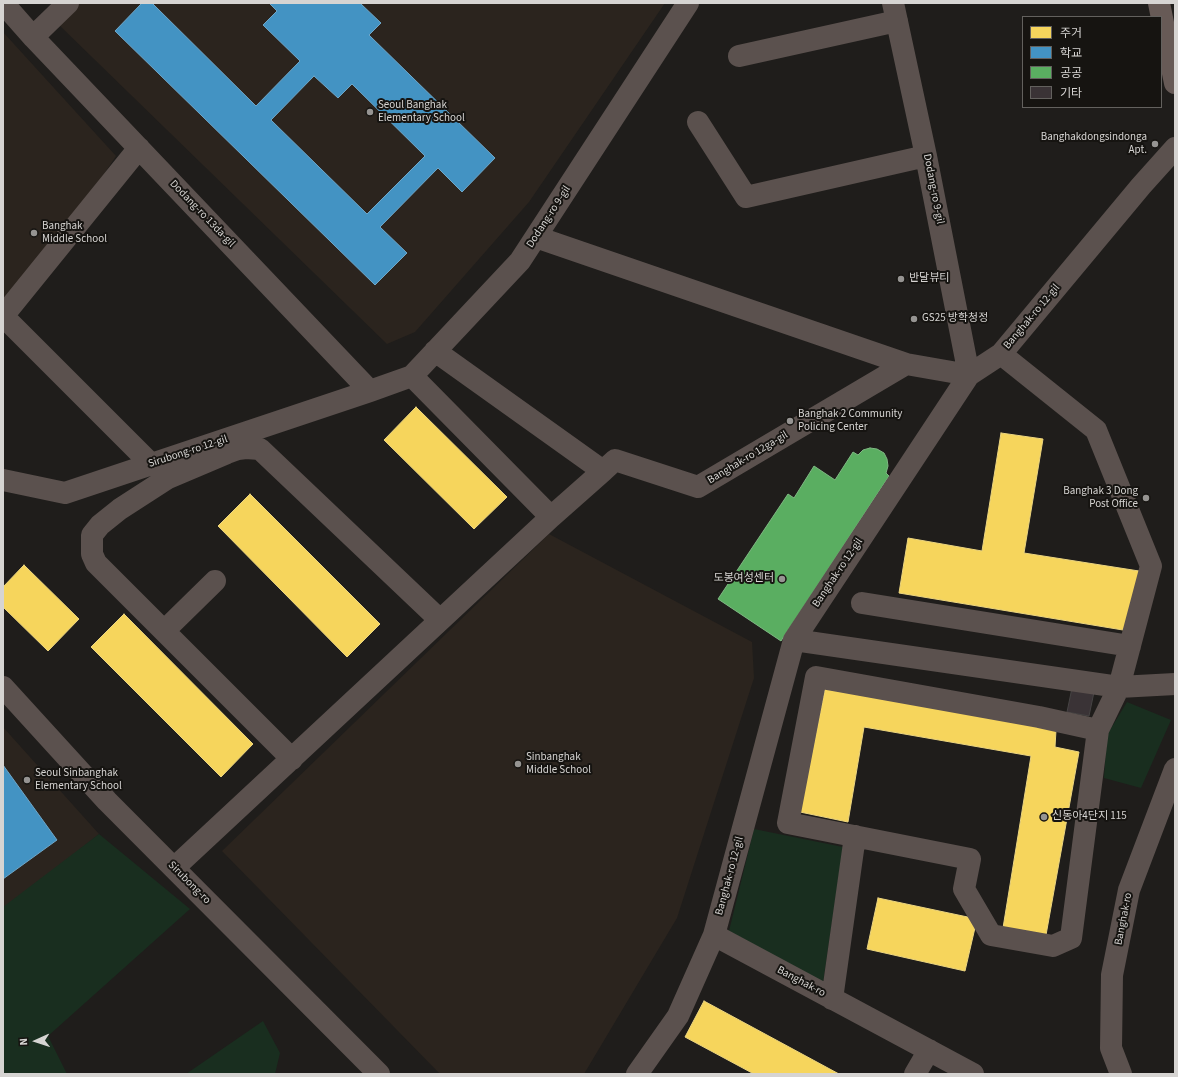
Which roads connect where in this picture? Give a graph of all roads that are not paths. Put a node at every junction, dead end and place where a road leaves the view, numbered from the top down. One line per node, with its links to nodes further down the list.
1 (3, 3): 6 (street, Dodang-ro 13da-gil)
2 (68, 3): 6 (street)
3 (688, 3): 13 (street, Dodang-ro 9-gil)
4 (1160, 3): 8 (main road)
5 (895, 12): 7 (street); 12 (street, Dodang-ro 9-gil)
6 (33, 37): 10 (street, Dodang-ro 13da-gil)
7 (739, 56)
8 (1175, 83)
9 (698, 122): 12 (street)
10 (139, 148): 14 (street); 20 (street, Dodang-ro 13da-gil)
11 (1175, 148): 16 (street, Banghak-ro 12-gil)
12 (926, 156): 19 (street, Dodang-ro 9-gil)
13 (536, 237): 15 (street, Dodang-ro 9-gil); 17 (street)
14 (3, 316): 21 (street)
15 (435, 351): 18 (street, Dodang-ro 9-gil); 22 (street)
16 (1001, 354): 19 (street, Banghak-ro 12-gil); 30 (street)
17 (906, 364): 19 (street); 22 (street, Banghak-ro 12ga-gil)
18 (412, 376): 20 (street, Dodang-ro 9-gil); 24 (street)
19 (969, 376): 29 (street, Banghak-ro 12-gil)
20 (370, 391): 21 (street, Sirubong-ro 12-gil)
21 (151, 464): 23 (street, Sirubong-ro 12-gil)
22 (603, 471): 24 (street)
23 (3, 480)
24 (551, 517): 27 (street)
25 (215, 581): 28 (street)
26 (862, 603): 30 (street)
27 (440, 620): 28 (street); 35 (street)
28 (164, 631): 35 (street)
29 (794, 640): 33 (street); 39 (street, Banghak-ro 12-gil)
30 (1130, 646): 33 (street)
31 (1175, 684): 33 (street)
32 (3, 687): 38 (street, Sirubong-ro)
33 (1119, 687): 34 (street)
34 (1098, 730): 37 (street); 37 (street)
35 (292, 759): 38 (street)
36 (1175, 769): 46 (street, Banghak-ro)
37 (856, 836): 40 (street)
38 (174, 868): 42 (street, Sirubong-ro)
39 (714, 935): 40 (street, Banghak-ro); 43 (street, Banghak-ro 12-gil)
40 (832, 999): 41 (street, Banghak-ro)
41 (929, 1050): 44 (street); 45 (street, Banghak-ro)
42 (379, 1074)
43 (637, 1074)
44 (915, 1074)
45 (973, 1074)
46 (1121, 1074)

